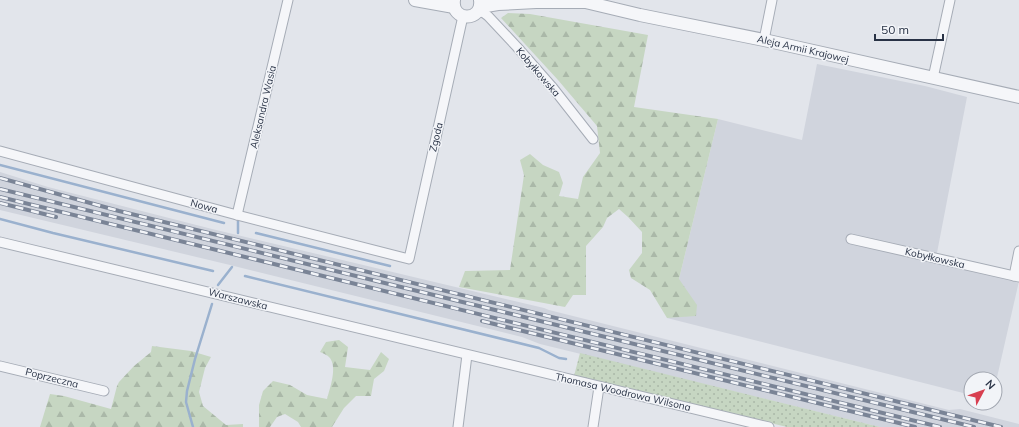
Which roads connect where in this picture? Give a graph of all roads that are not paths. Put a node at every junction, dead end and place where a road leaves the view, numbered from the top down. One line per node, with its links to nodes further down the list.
1 (288, 0): 14 (street, Aleksandra Wasia)
2 (415, 0): 6 (street)
3 (772, 0): 9 (street)
4 (950, 0): 10 (street)
5 (581, 1): 7 (street, Aleja Armii Krajowej); 9 (street, Aleja Armii Krajowej)
6 (454, 4): 8 (street)
7 (479, 6): 8 (street, Aleja Armii Krajowej); 12 (street, Kobyłkowska)
8 (463, 16): 18 (street, Zgoda)
9 (764, 40): 10 (street, Aleja Armii Krajowej)
10 (933, 78): 11 (street, Aleja Armii Krajowej)
11 (1019, 97)
12 (593, 139)
13 (0, 151): 14 (street, Nowa)
14 (237, 215): 18 (street, Nowa)
15 (851, 239): 19 (street, Kobyłkowska)
16 (0, 242): 20 (street, Warszawska)
17 (1019, 251): 19 (street)
18 (409, 258)
19 (1016, 276)
20 (467, 355): 21 (street, Warszawska); 25 (street)
21 (476, 357): 23 (street, Thomasa Woodrowa Wilsona)
22 (0, 366): 24 (street, Poprzeczna)
23 (599, 387): 26 (street); 27 (street, Thomasa Woodrowa Wilsona)
24 (104, 391)
25 (458, 427)
26 (593, 427)
27 (769, 427)

